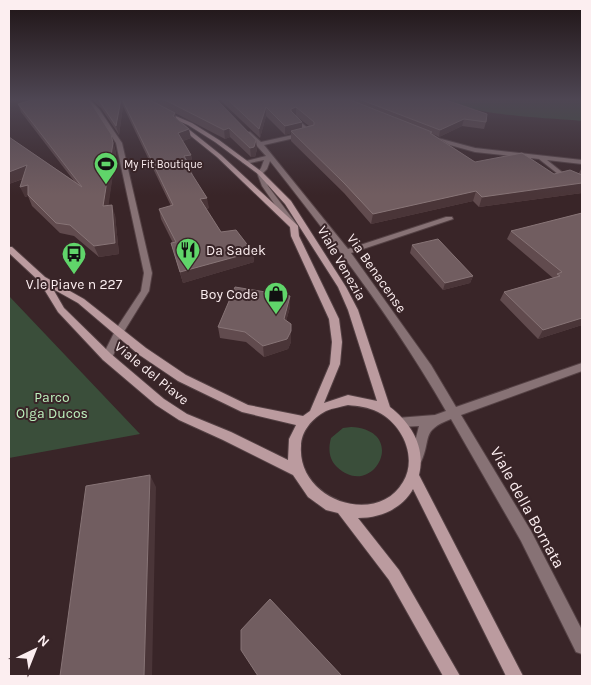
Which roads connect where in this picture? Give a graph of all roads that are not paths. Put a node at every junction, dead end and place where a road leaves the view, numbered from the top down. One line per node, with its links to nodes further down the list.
1 (111, 131): 19 (street)
2 (188, 131): 15 (street, Viale Venezia)
3 (200, 131): 10 (street, Viale Venezia)
4 (246, 131): 7 (street, Via Benacense)
5 (307, 131): 7 (street)
6 (430, 137): 9 (street)
7 (260, 144): 8 (street, Via Benacense)
8 (268, 156): 10 (street); 12 (street); 17 (street, Via Benacense)
9 (541, 159): 11 (street); 13 (street)
10 (246, 162): 12 (street, Viale Venezia)
11 (582, 162)
12 (260, 173): 15 (street, Viale Venezia); 23 (street, Viale Venezia)
13 (582, 183)
14 (449, 219): 17 (street, Viale Venezia)
15 (294, 226): 22 (street, Viale Venezia)
16 (9, 249): 18 (street, Viale del Piave)
17 (346, 252): 24 (street, Via Benacense)
18 (42, 280): 19 (street, Viale del Piave); 20 (street, Viale del Piave)
19 (119, 332): 20 (street); 26 (street, Viale del Piave)
20 (107, 357): 29 (street, Viale del Piave)
21 (582, 367): 24 (street)
22 (315, 410): 23 (street); 26 (street)
23 (385, 410): 27 (street)
24 (455, 413): 25 (street); 32 (street, Viale della Bornata)
25 (435, 420): 27 (street); 28 (street)
26 (303, 421): 29 (street)
27 (400, 422): 28 (street)
28 (417, 458): 30 (street)
29 (297, 471): 31 (street)
30 (414, 477): 31 (street); 34 (street)
31 (343, 510): 33 (street)
32 (582, 646)
33 (452, 676)
34 (515, 676)

